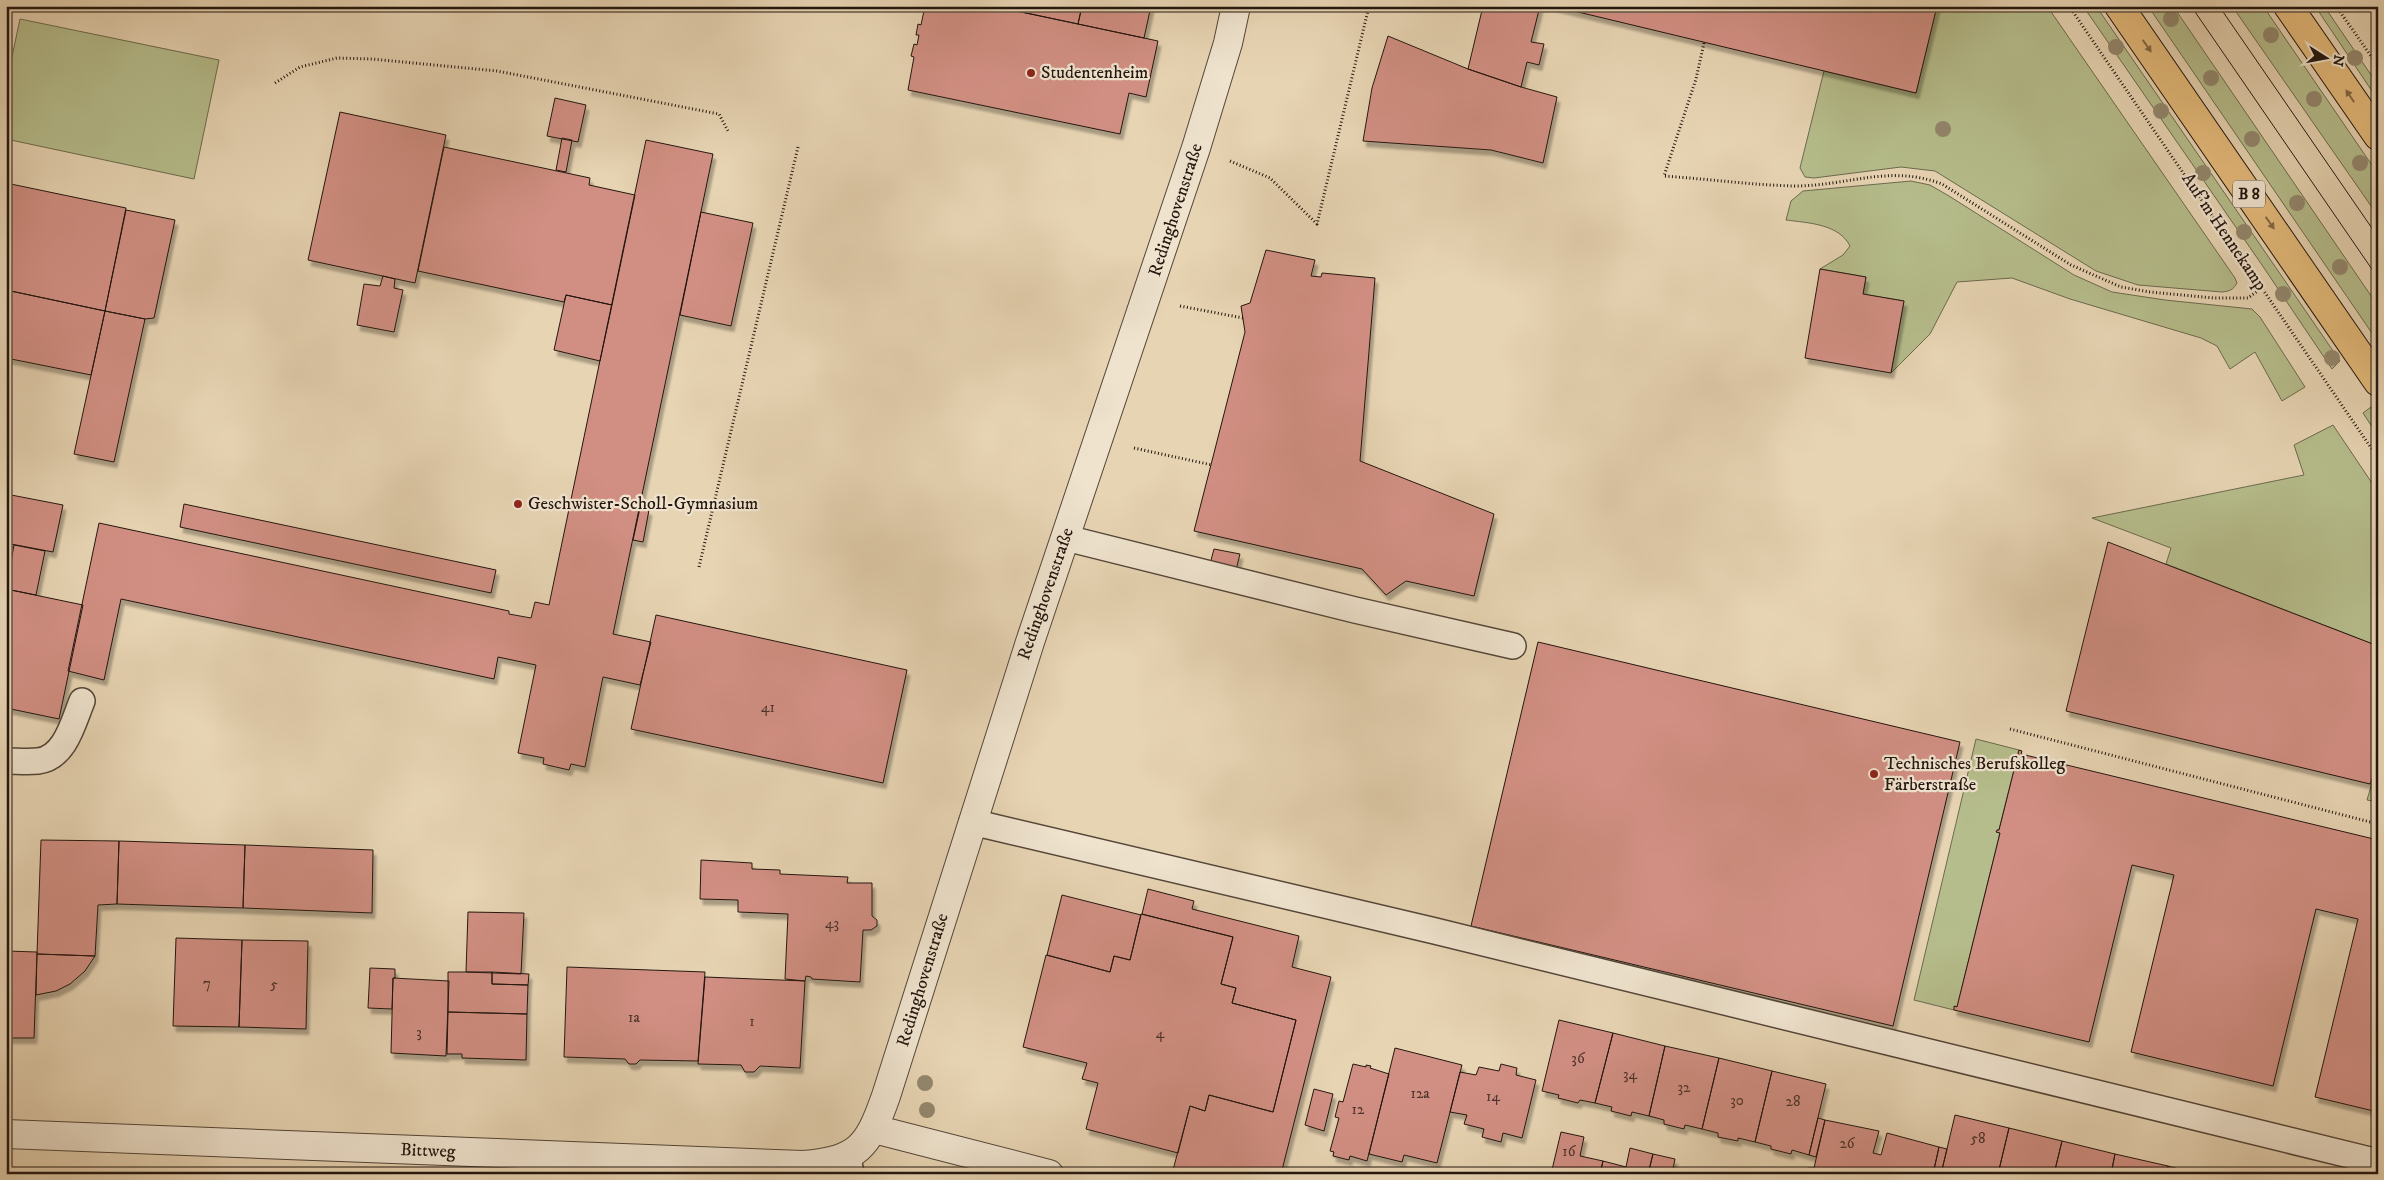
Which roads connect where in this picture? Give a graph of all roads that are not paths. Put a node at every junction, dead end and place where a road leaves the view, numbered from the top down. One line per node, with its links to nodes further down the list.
1 (1236, 6): 6 (street, Redinghovenstraße)
2 (2119, 6): 5 (main road, B 8, one-way to 5)
3 (2288, 6): 4 (main road, one-way to 3)
4 (2378, 136)
5 (2378, 382)
6 (1066, 538): 7 (lane); 10 (street, Redinghovenstraße)
7 (1513, 646)
8 (82, 701): 9 (lane)
9 (6, 761)
10 (972, 822): 11 (street, Redinghovenstraße); 13 (lane)
11 (874, 1129): 14 (street, Redinghovenstraße); 15 (street)
12 (6, 1134): 14 (street, Bittweg)
13 (2378, 1162)
14 (850, 1165)
15 (1049, 1174)

